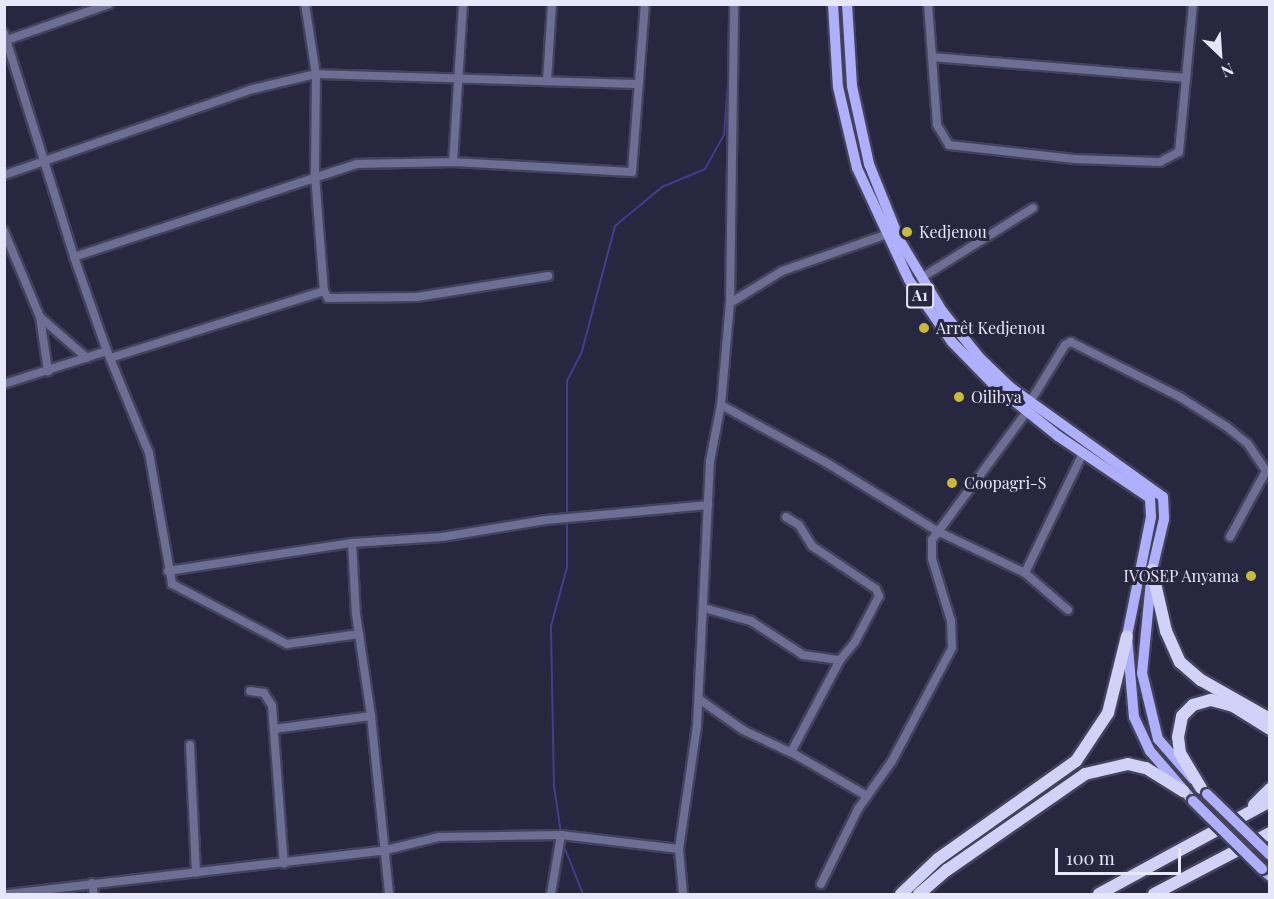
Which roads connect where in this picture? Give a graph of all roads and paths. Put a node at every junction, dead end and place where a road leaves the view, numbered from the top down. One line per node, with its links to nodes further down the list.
1 (109, 4): 11 (street)
2 (305, 4): 13 (street)
3 (463, 4): 14 (street)
4 (552, 4): 16 (street)
5 (645, 4): 17 (street)
6 (734, 4): 29 (street)
7 (833, 4): 24 (main road, A1)
8 (846, 4): 27 (main road, A1)
9 (928, 4): 12 (street)
10 (1193, 4): 15 (street)
11 (6, 36): 18 (street)
12 (932, 57): 15 (street); 15 (street)
13 (316, 74): 14 (street); 18 (street); 21 (street)
14 (460, 78): 16 (street); 19 (street)
15 (1186, 78)
16 (548, 81): 17 (street)
17 (639, 84): 19 (street)
18 (43, 159): 20 (street); 25 (street)
19 (453, 162): 21 (street)
20 (4, 175)
21 (315, 175): 25 (street); 28 (street)
22 (1033, 208): 27 (street)
23 (4, 231): 30 (street)
24 (885, 235): 29 (street); 37 (main road, A1)
25 (74, 257): 31 (street)
26 (548, 276): 28 (street)
27 (921, 278): 35 (main road, A1)
28 (324, 291): 31 (street)
29 (730, 303): 36 (street)
30 (40, 317): 32 (street); 33 (street)
31 (108, 355): 32 (street); 45 (street)
32 (87, 358): 33 (street)
33 (48, 371): 34 (street)
34 (4, 384)
35 (1030, 402): 42 (street); 44 (main road, A1)
36 (721, 405): 39 (street); 41 (street)
37 (1026, 413): 38 (main road, A1); 41 (street)
38 (1083, 453): 46 (street); 50 (main road, A1)
39 (708, 504): 43 (street); 47 (street)
40 (786, 517): 51 (street)
41 (937, 531): 46 (street); 63 (street)
42 (1230, 537)
43 (352, 543): 45 (street); 49 (street)
44 (1152, 570): 55 (highway); 62 (main road, A1)
45 (168, 572): 49 (street)
46 (1025, 573): 48 (street)
47 (704, 608): 51 (street); 53 (street)
48 (1068, 610)
49 (359, 634): 54 (street)
50 (1127, 636): 61 (main road, A1); 82 (highway)
51 (840, 660): 59 (street)
52 (250, 691): 56 (street)
53 (699, 699): 59 (street); 68 (street)
54 (371, 716): 56 (street); 69 (street)
55 (1269, 719)
56 (274, 729): 71 (street)
57 (1269, 729): 62 (highway)
58 (190, 745): 72 (street)
59 (791, 752): 63 (street)
60 (1269, 789): 65 (highway)
61 (1183, 791): 73 (main road, A1, bridge); 83 (highway)
62 (1204, 791): 70 (main road, A1, bridge)
63 (867, 796): 75 (street)
64 (1269, 801): 65 (highway)
65 (1244, 814): 84 (highway)
66 (1269, 833): 85 (highway)
67 (561, 835): 68 (street); 69 (street); 80 (street)
68 (679, 849): 81 (street)
69 (386, 850): 71 (street); 79 (street)
70 (1269, 855)
71 (284, 864): 72 (street)
72 (196, 873): 74 (street)
73 (1266, 873)
74 (92, 882): 76 (street); 78 (street)
75 (821, 884)
76 (59, 892): 77 (street)
77 (8, 894)
78 (94, 894)
79 (389, 894)
80 (551, 894)
81 (683, 894)
82 (901, 894)
83 (919, 894)
84 (1099, 894)
85 (1154, 894)

